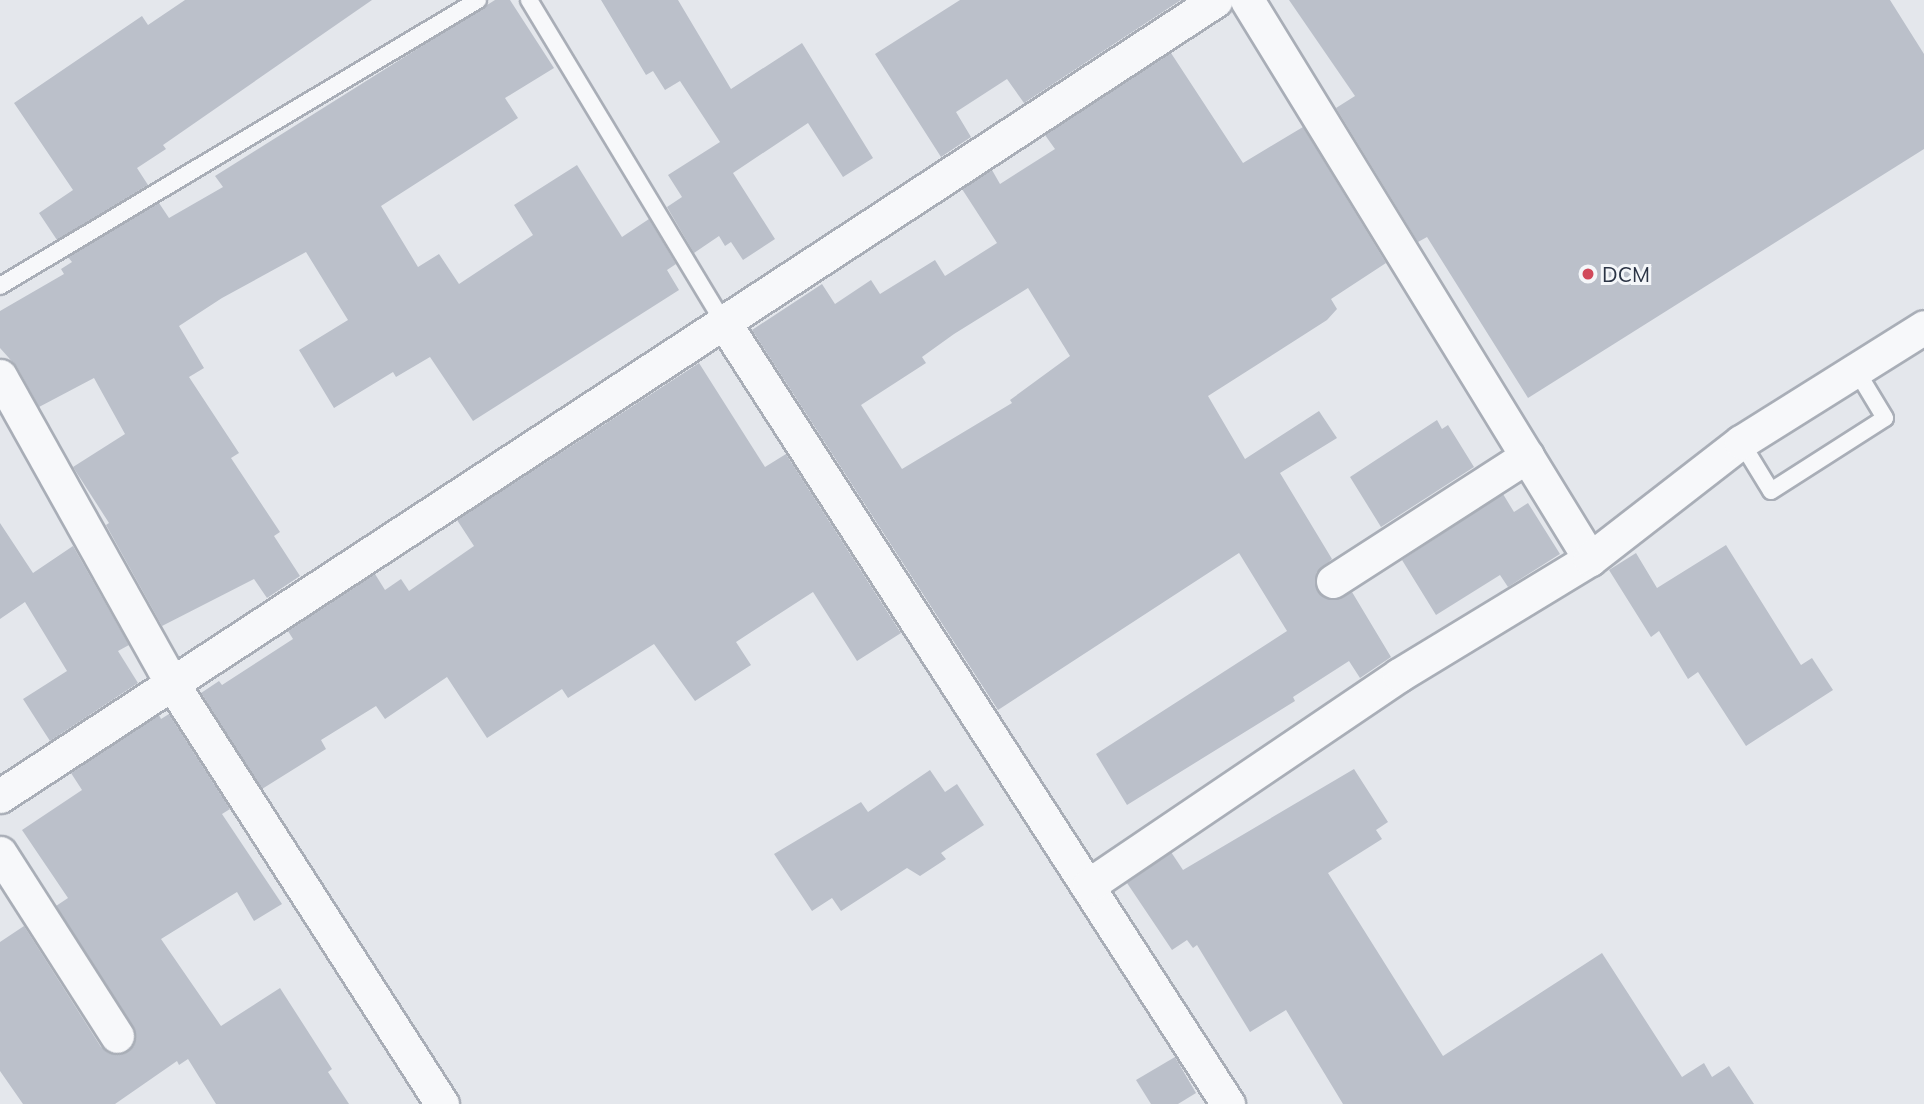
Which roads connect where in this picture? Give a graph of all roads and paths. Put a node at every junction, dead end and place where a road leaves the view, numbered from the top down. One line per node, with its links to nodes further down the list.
1 (478, 0): 5 (lane)
2 (529, 0): 6 (lane)
3 (1216, 0): 6 (street)
4 (1247, 0): 11 (street)
5 (0, 286)
6 (723, 321): 14 (street); 17 (street)
7 (1924, 327): 8 (street)
8 (1856, 370): 10 (street); 10 (lane)
9 (0, 376): 14 (street)
10 (1741, 442): 12 (street)
11 (1527, 456): 12 (street); 13 (street)
12 (1590, 559): 17 (street)
13 (1333, 581)
14 (173, 685): 15 (street); 19 (street)
15 (0, 796)
16 (0, 853): 18 (street)
17 (1089, 885): 20 (street)
18 (117, 1036)
19 (442, 1104)
20 (1228, 1104)

